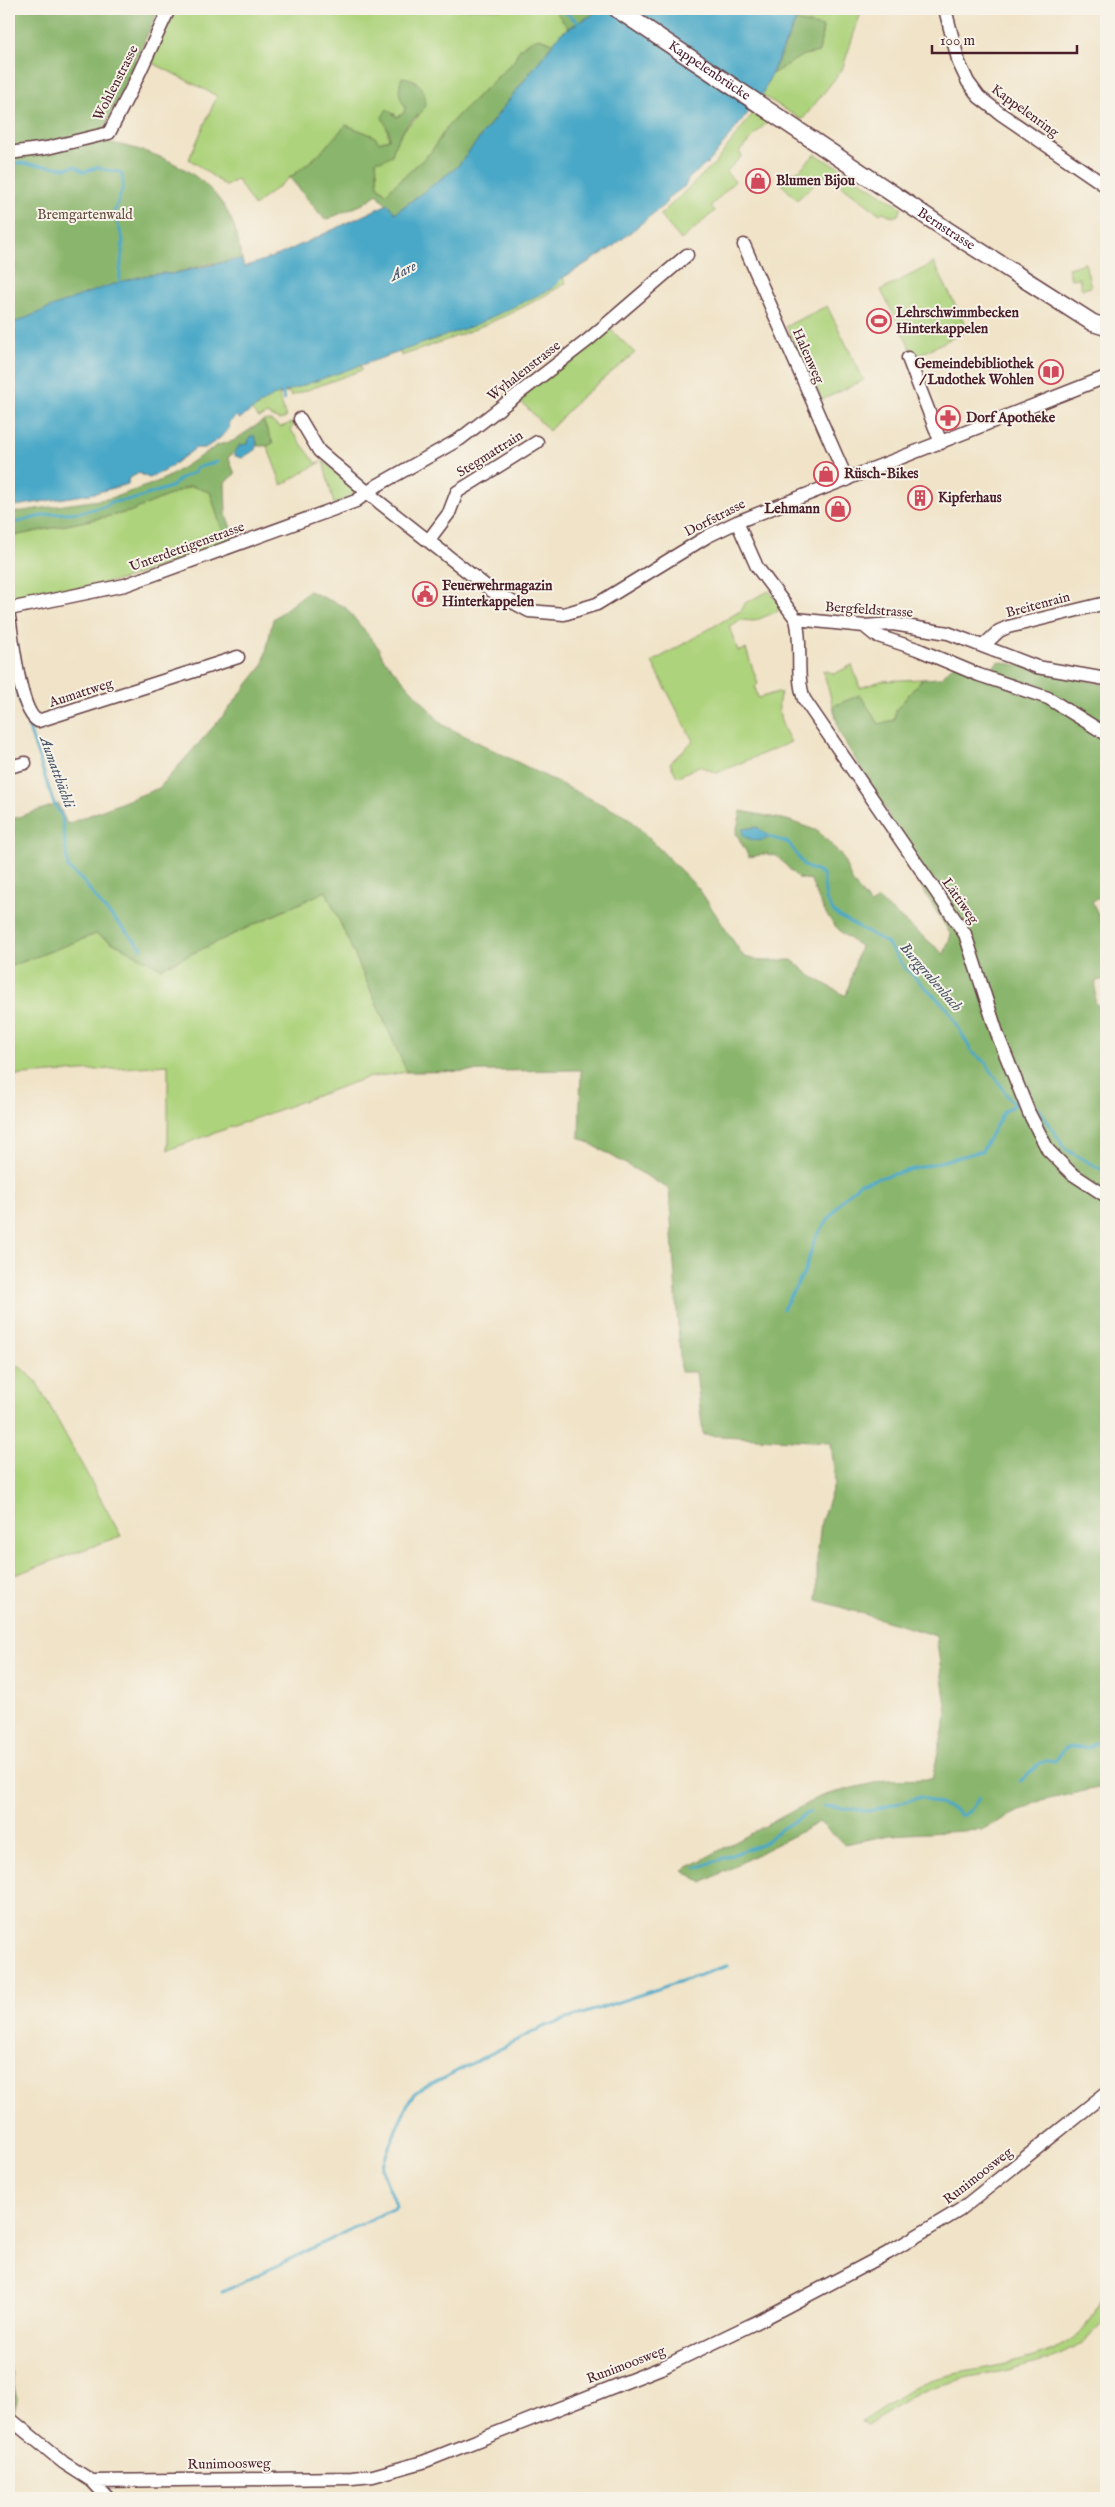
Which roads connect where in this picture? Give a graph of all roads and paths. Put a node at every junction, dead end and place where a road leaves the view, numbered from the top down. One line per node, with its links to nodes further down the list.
1 (169, 9): 5 (street, Wohlenstrasse)
2 (617, 9): 4 (main road, Kappelenbrücke)
3 (945, 9): 6 (street, Kappelenring)
4 (801, 133): 9 (main road, Bernstrasse)
5 (9, 153)
6 (1106, 186)
7 (744, 245): 16 (street, Halenweg)
8 (687, 256): 17 (street, Wyhalenstrasse)
9 (1100, 325): 10 (main road, Bernstrasse)
10 (1106, 337)
11 (908, 358): 15 (street)
12 (1106, 377): 15 (street, Dorfstrasse)
13 (300, 419): 17 (street, Dorfstrasse)
14 (537, 442): 19 (street, Stegmattrain)
15 (941, 443): 16 (street, Dorfstrasse)
16 (847, 480): 18 (street, Dorfstrasse)
17 (367, 492): 19 (street, Dorfstrasse); 21 (street, Unterdettigenstrasse)
18 (738, 522): 19 (street, Dorfstrasse); 23 (street)
19 (428, 541)
20 (1106, 603): 25 (street, Breitenrain)
21 (9, 609)
22 (9, 617): 26 (street, Aumattweg)
23 (796, 619): 24 (street, Bergfeldstrasse); 31 (street, Lättiweg)
24 (864, 626): 25 (street, Bergfeldstrasse); 28 (street)
25 (983, 646): 27 (street, Bergfeldstrasse)
26 (238, 657)
27 (1106, 679)
28 (1106, 734)
29 (25, 763): 30 (street)
30 (9, 767)
31 (1106, 1196)
32 (1106, 2093): 34 (street, Runimoosweg)
33 (9, 2418): 34 (street)
34 (92, 2481): 35 (street)
35 (108, 2498)

